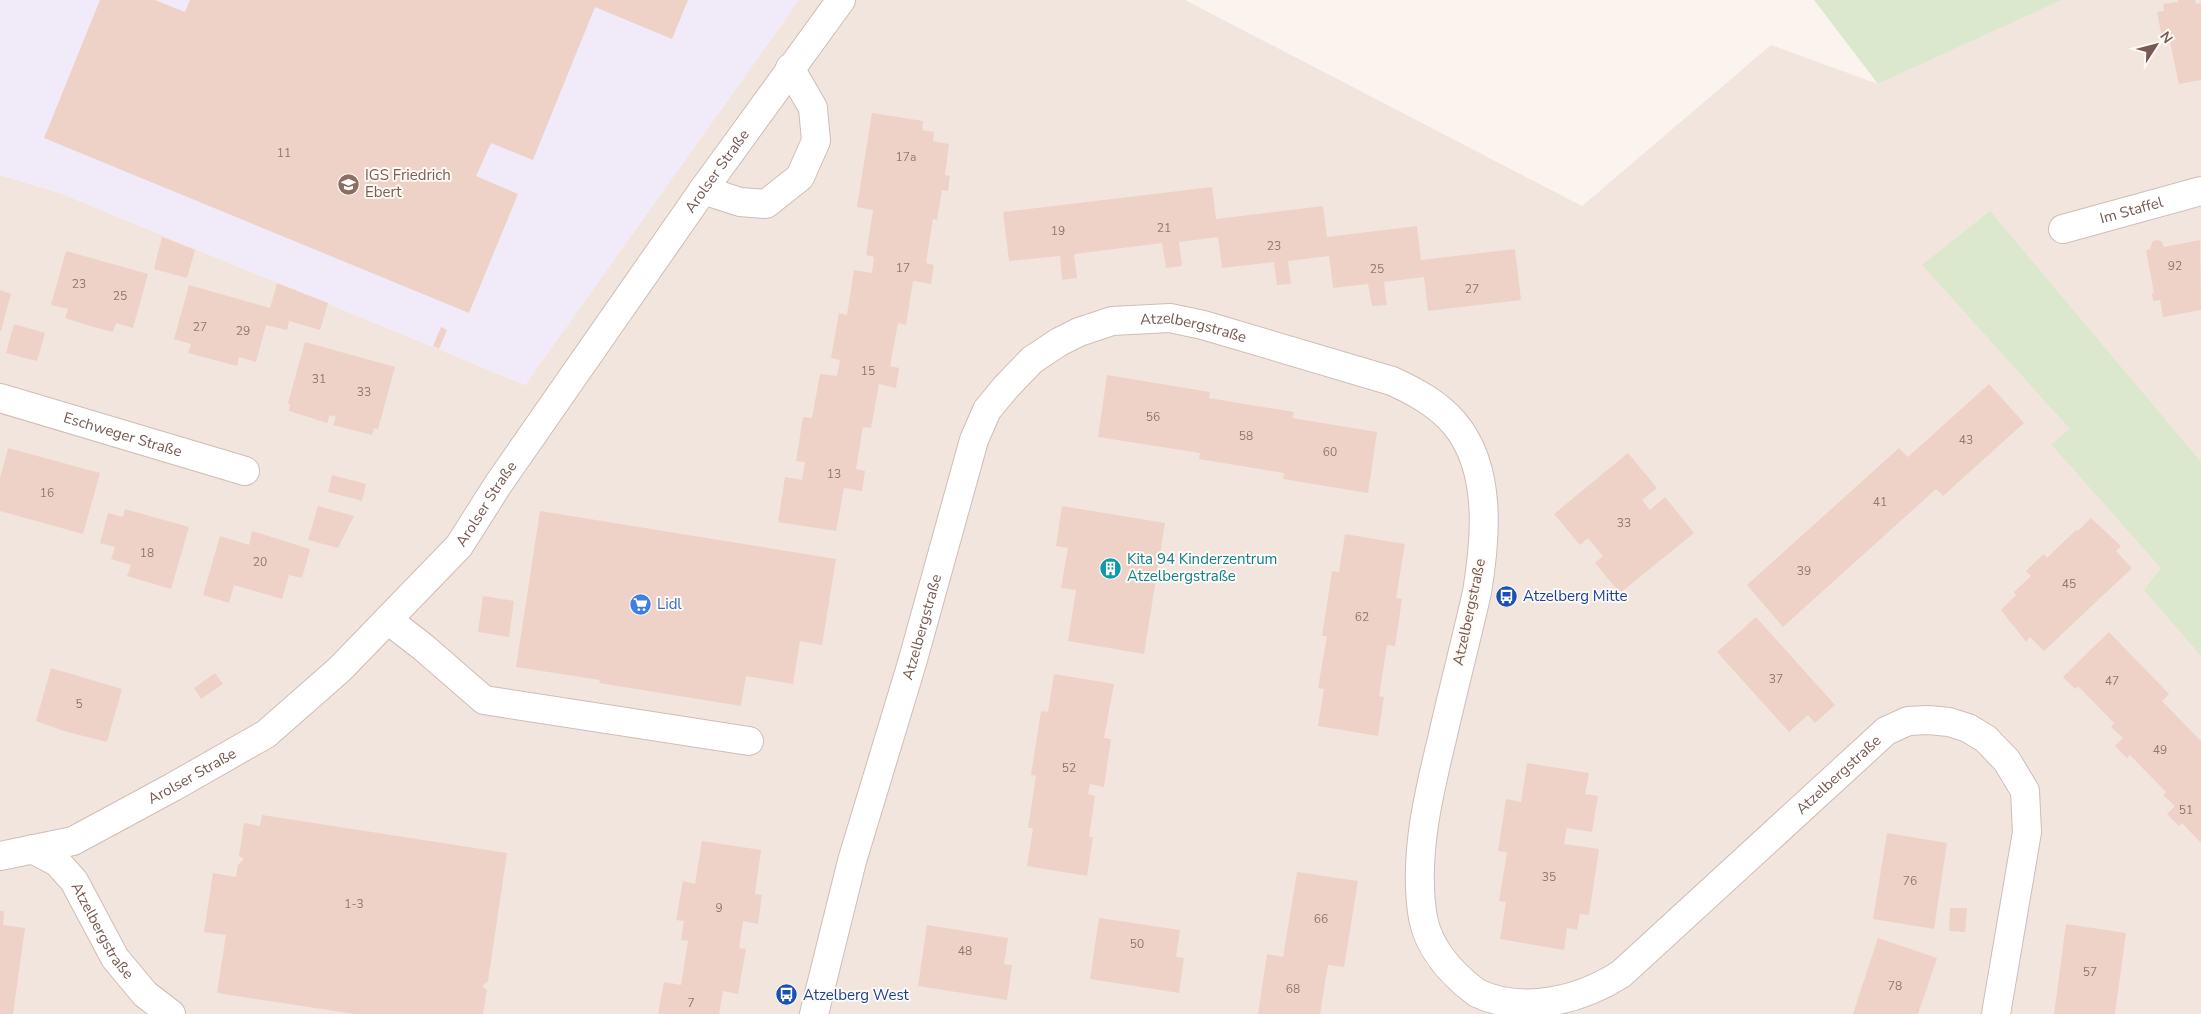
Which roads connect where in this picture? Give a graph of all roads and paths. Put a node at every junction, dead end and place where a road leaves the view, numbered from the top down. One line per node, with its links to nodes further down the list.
1 (841, 0): 2 (street, Arolser Straße)
2 (790, 68): 3 (street, Arolser Straße); 3 (street)
3 (703, 190): 8 (street, Arolser Straße)
4 (2201, 192): 5 (street, Im Staffel)
5 (2063, 229)
6 (0, 398): 7 (street, Eschweger Straße)
7 (245, 472)
8 (388, 620): 9 (street); 10 (street, Arolser Straße)
9 (749, 741)
10 (32, 849): 11 (street, Arolser Straße); 12 (street, Atzelbergstraße)
11 (0, 856)
12 (172, 1014)
13 (814, 1014): 14 (street, Atzelbergstraße)
14 (1996, 1014)

